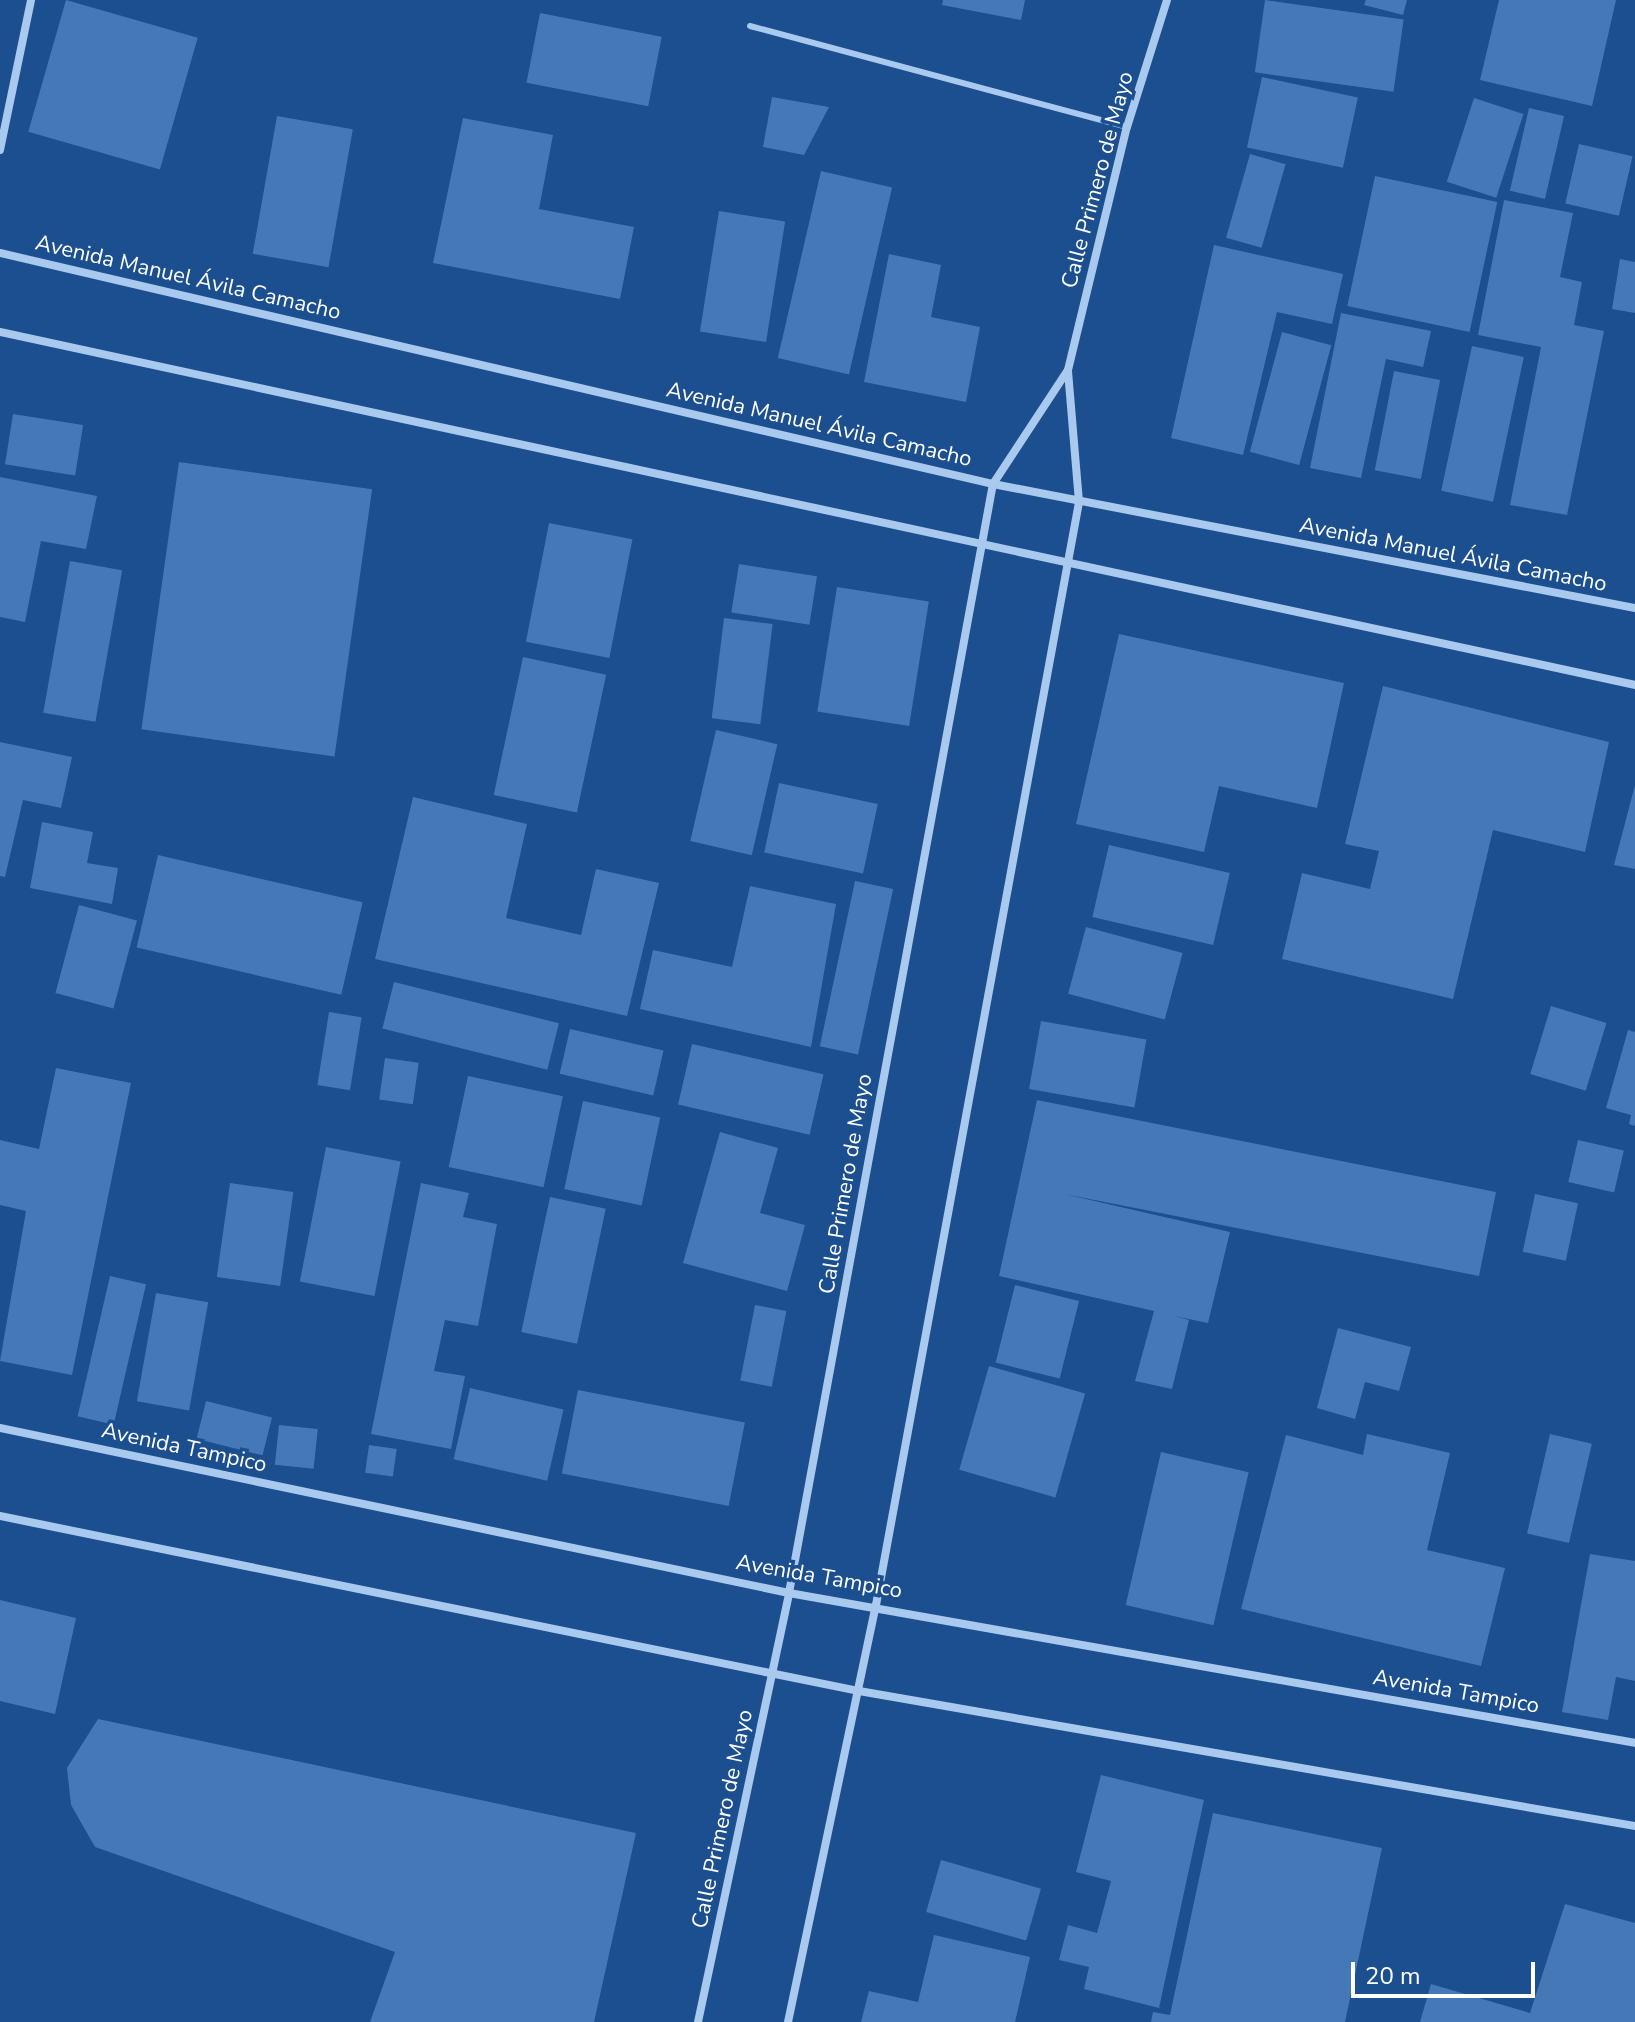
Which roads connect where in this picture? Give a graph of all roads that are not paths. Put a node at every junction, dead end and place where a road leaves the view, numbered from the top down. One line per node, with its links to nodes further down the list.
1 (31, 0): 5 (street)
2 (1167, 0): 4 (street, Calle Primero de Mayo)
3 (750, 26): 4 (lane)
4 (1127, 127): 8 (street, Calle Primero de Mayo)
5 (0, 150)
6 (0, 253): 9 (street, Avenida Manuel Ávila Camacho)
7 (0, 332): 11 (street)
8 (1068, 370): 9 (street, Calle Primero de Mayo); 10 (street, Calle Primero de Mayo)
9 (993, 484): 10 (street, Avenida Manuel Ávila Camacho); 11 (street, Calle Primero de Mayo)
10 (1079, 502): 12 (street, Calle Primero de Mayo); 13 (street, Avenida Manuel Ávila Camacho)
11 (981, 546): 12 (street); 17 (street, Calle Primero de Mayo)
12 (1065, 564): 14 (street); 18 (street, Calle Primero de Mayo)
13 (1635, 608)
14 (1635, 685)
15 (0, 1428): 17 (street, Avenida Tampico)
16 (0, 1516): 19 (street)
17 (789, 1593): 18 (street, Avenida Tampico); 19 (street, Calle Primero de Mayo)
18 (876, 1605): 20 (street, Calle Primero de Mayo); 21 (street, Avenida Tampico)
19 (773, 1675): 20 (street); 23 (street, Calle Primero de Mayo)
20 (859, 1691): 22 (street); 24 (street, Calle Primero de Mayo)
21 (1635, 1743)
22 (1635, 1826)
23 (698, 2022)
24 (788, 2022)

